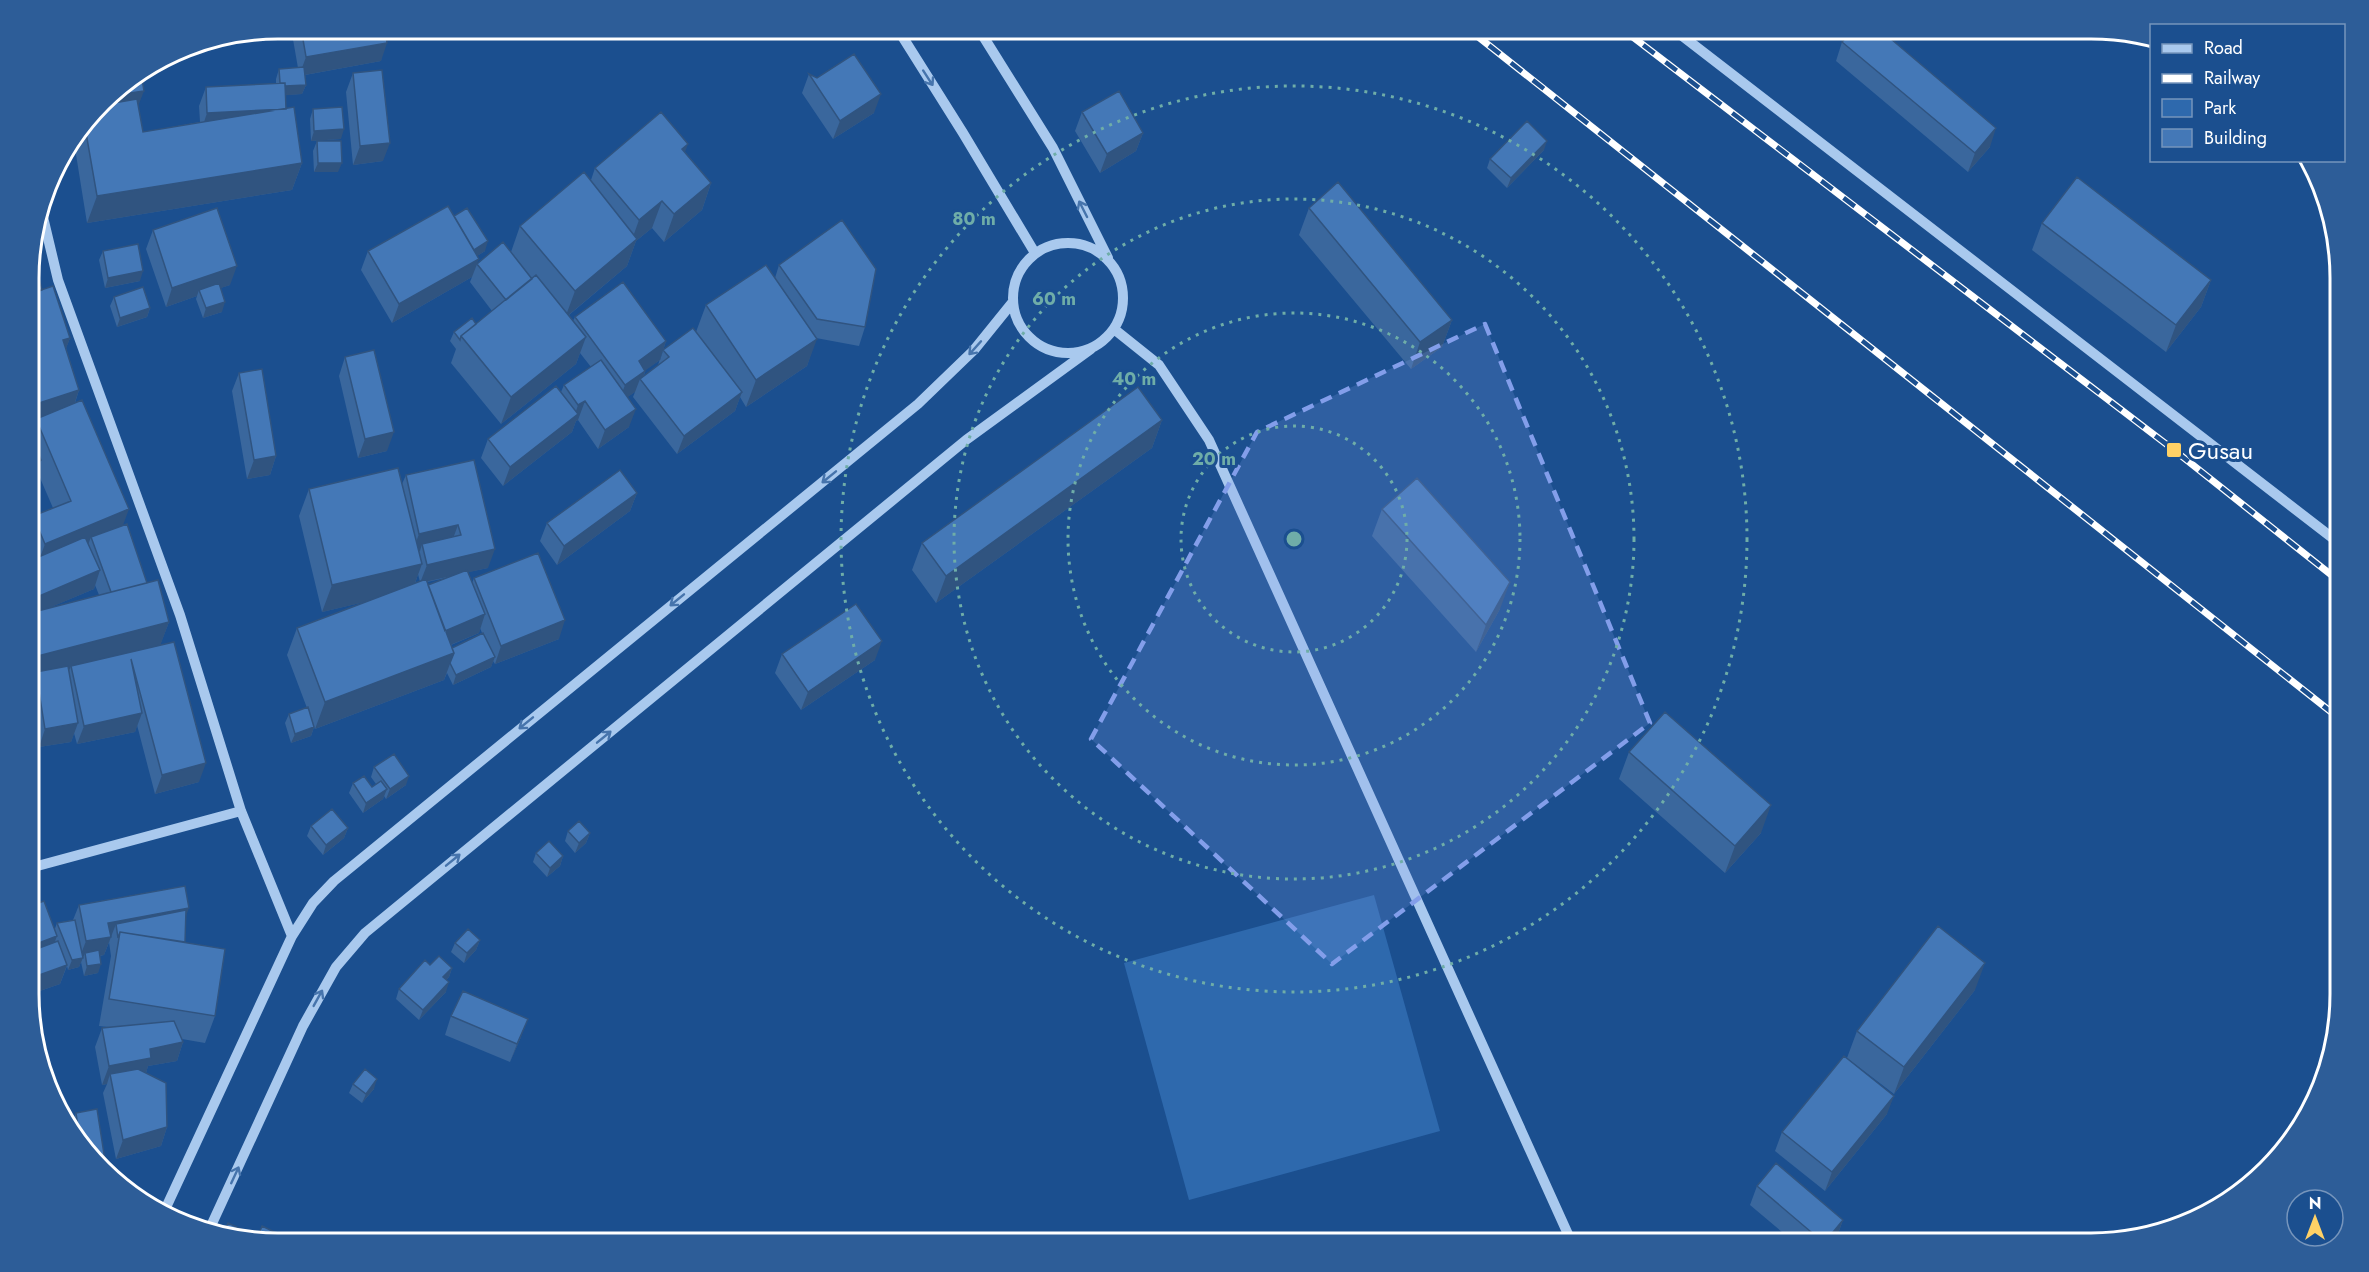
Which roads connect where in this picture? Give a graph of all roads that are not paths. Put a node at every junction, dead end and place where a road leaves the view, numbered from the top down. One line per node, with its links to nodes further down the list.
1 (904, 39): 5 (street, one-way to 5)
2 (985, 39): 6 (street, one-way to 2)
3 (1686, 39): 10 (street)
4 (45, 226): 11 (street)
5 (1035, 253): 6 (street); 7 (street)
6 (1109, 261): 8 (street)
7 (1012, 303): 9 (street); 13 (street, one-way to 13)
8 (1114, 329): 9 (street); 16 (street)
9 (1091, 349): 15 (street, one-way to 9)
10 (2330, 536)
11 (241, 811): 12 (street); 13 (street)
12 (39, 866)
13 (292, 936): 14 (street)
14 (167, 1205)
15 (212, 1224)
16 (1567, 1233)

